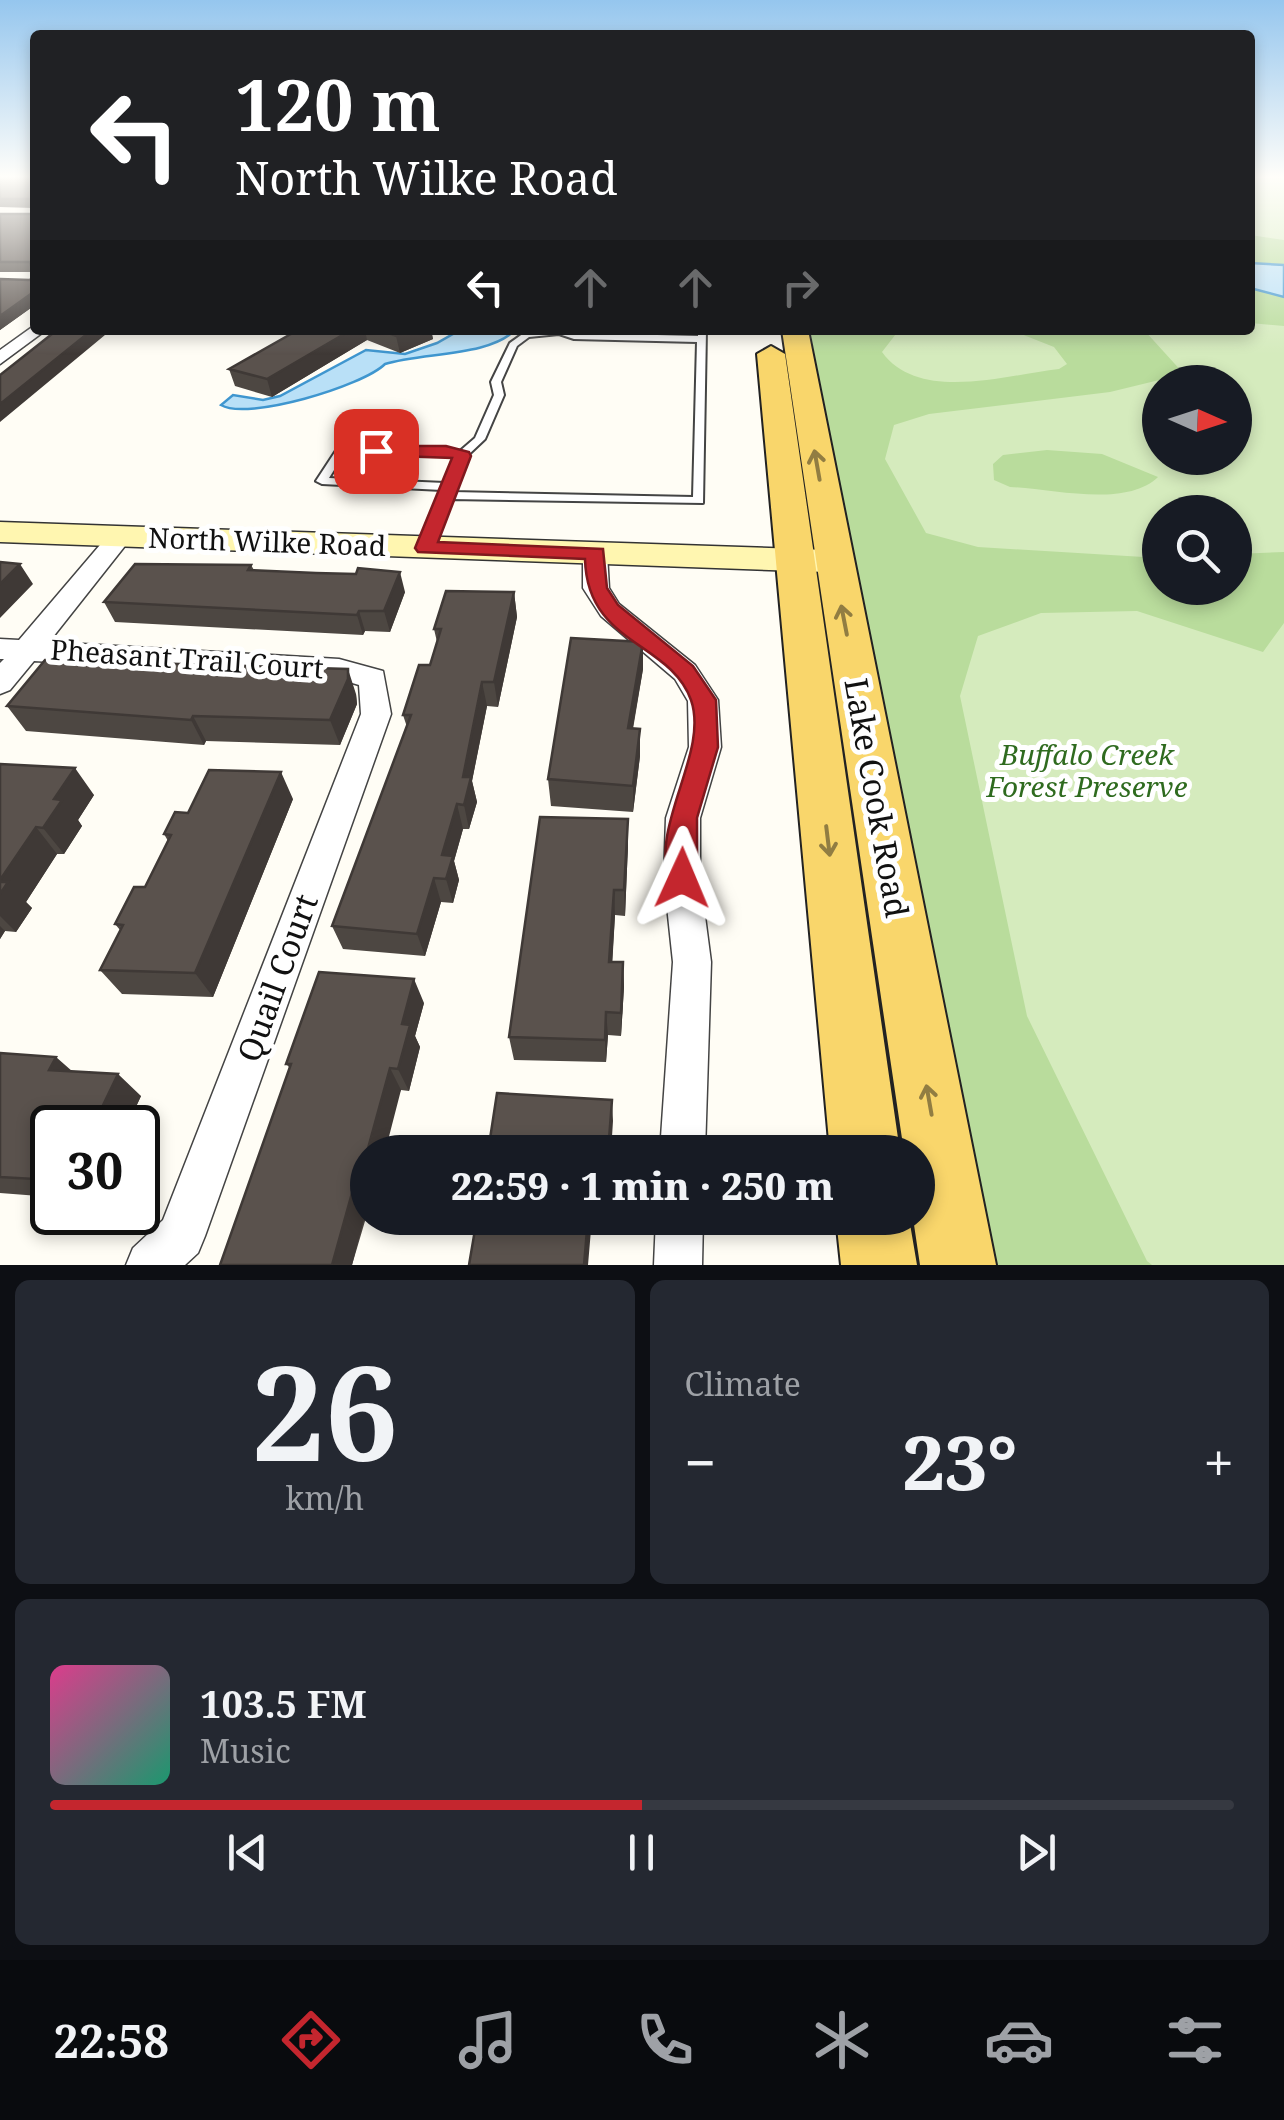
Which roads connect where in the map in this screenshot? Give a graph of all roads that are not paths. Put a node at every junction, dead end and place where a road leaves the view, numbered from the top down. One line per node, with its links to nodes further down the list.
1 (31, 335): 8 (street)
2 (527, 335): 9 (lane)
3 (570, 335): 4 (lane)
4 (638, 335)
5 (702, 335): 10 (lane)
6 (769, 335): 15 (main road, Lake Cook Road)
7 (794, 335): 15 (main road, Lake Cook Road, one-way to 7)
8 (0, 359)
9 (462, 456): 10 (lane); 10 (lane)
10 (448, 491): 13 (lane)
11 (0, 532): 12 (street, North Wilke Road)
12 (120, 537): 13 (street, North Wilke Road); 16 (street)
13 (425, 548): 14 (street, North Wilke Road)
14 (595, 554): 15 (street, North Wilke Road); 19 (street)
15 (814, 560): 20 (main road, Lake Cook Road, one-way to 20); 26 (main road, Lake Cook Road, one-way to 15)
16 (12, 649): 17 (street, Pheasant Trail Court); 18 (street)
17 (374, 678): 23 (street, Quail Court)
18 (0, 683)
19 (684, 1135)
20 (864, 1135)
21 (679, 1235): 24 (street)
22 (875, 1235): 25 (main road)
23 (150, 1265)
24 (678, 1265)
25 (879, 1265)
26 (958, 1265)

